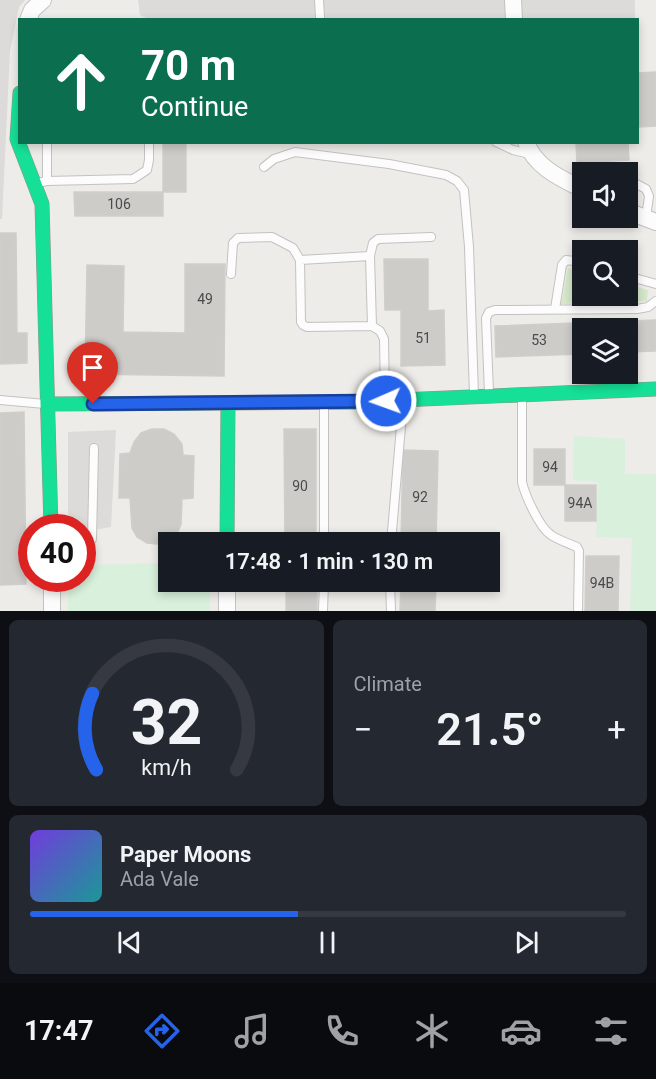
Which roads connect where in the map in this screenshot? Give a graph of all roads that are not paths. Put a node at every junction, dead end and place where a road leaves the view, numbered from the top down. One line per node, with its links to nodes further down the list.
1 (43, 0): 5 (street)
2 (319, 0): 4 (lane)
3 (513, 0): 6 (street)
4 (320, 17)
5 (29, 18)
6 (514, 18)
7 (18, 124): 8 (street)
8 (18, 142)
9 (19, 144): 15 (street)
10 (47, 144): 15 (lane)
11 (149, 144): 15 (lane)
12 (500, 144): 13 (lane)
13 (528, 148): 16 (street)
14 (264, 167): 32 (lane)
15 (41, 182): 38 (street)
16 (572, 183)
17 (638, 185): 18 (lane)
18 (651, 220)
19 (431, 237): 20 (lane)
20 (370, 256): 21 (lane); 28 (lane)
21 (300, 260): 23 (lane); 28 (lane)
22 (572, 261): 27 (lane)
23 (231, 274)
24 (638, 279): 25 (lane)
25 (656, 284)
26 (656, 301): 27 (lane)
27 (555, 309): 31 (lane)
28 (372, 326): 35 (lane)
29 (656, 389): 30 (street)
30 (522, 395): 31 (street); 53 (lane)
31 (489, 397): 32 (street)
32 (474, 398): 34 (street)
33 (0, 400): 38 (lane)
34 (403, 400): 35 (street); 44 (lane)
35 (386, 401): 37 (street)
36 (228, 403): 37 (street); 38 (street); 42 (street)
37 (324, 403): 43 (lane)
38 (48, 404): 40 (street)
39 (94, 448): 41 (lane)
40 (51, 514)
41 (93, 514)
42 (227, 532)
43 (324, 532)
44 (392, 532)
45 (52, 592): 49 (street)
46 (227, 592): 50 (street)
47 (324, 592): 51 (lane)
48 (390, 592): 52 (lane)
49 (52, 611)
50 (227, 611)
51 (324, 611)
52 (391, 611)
53 (578, 611)

